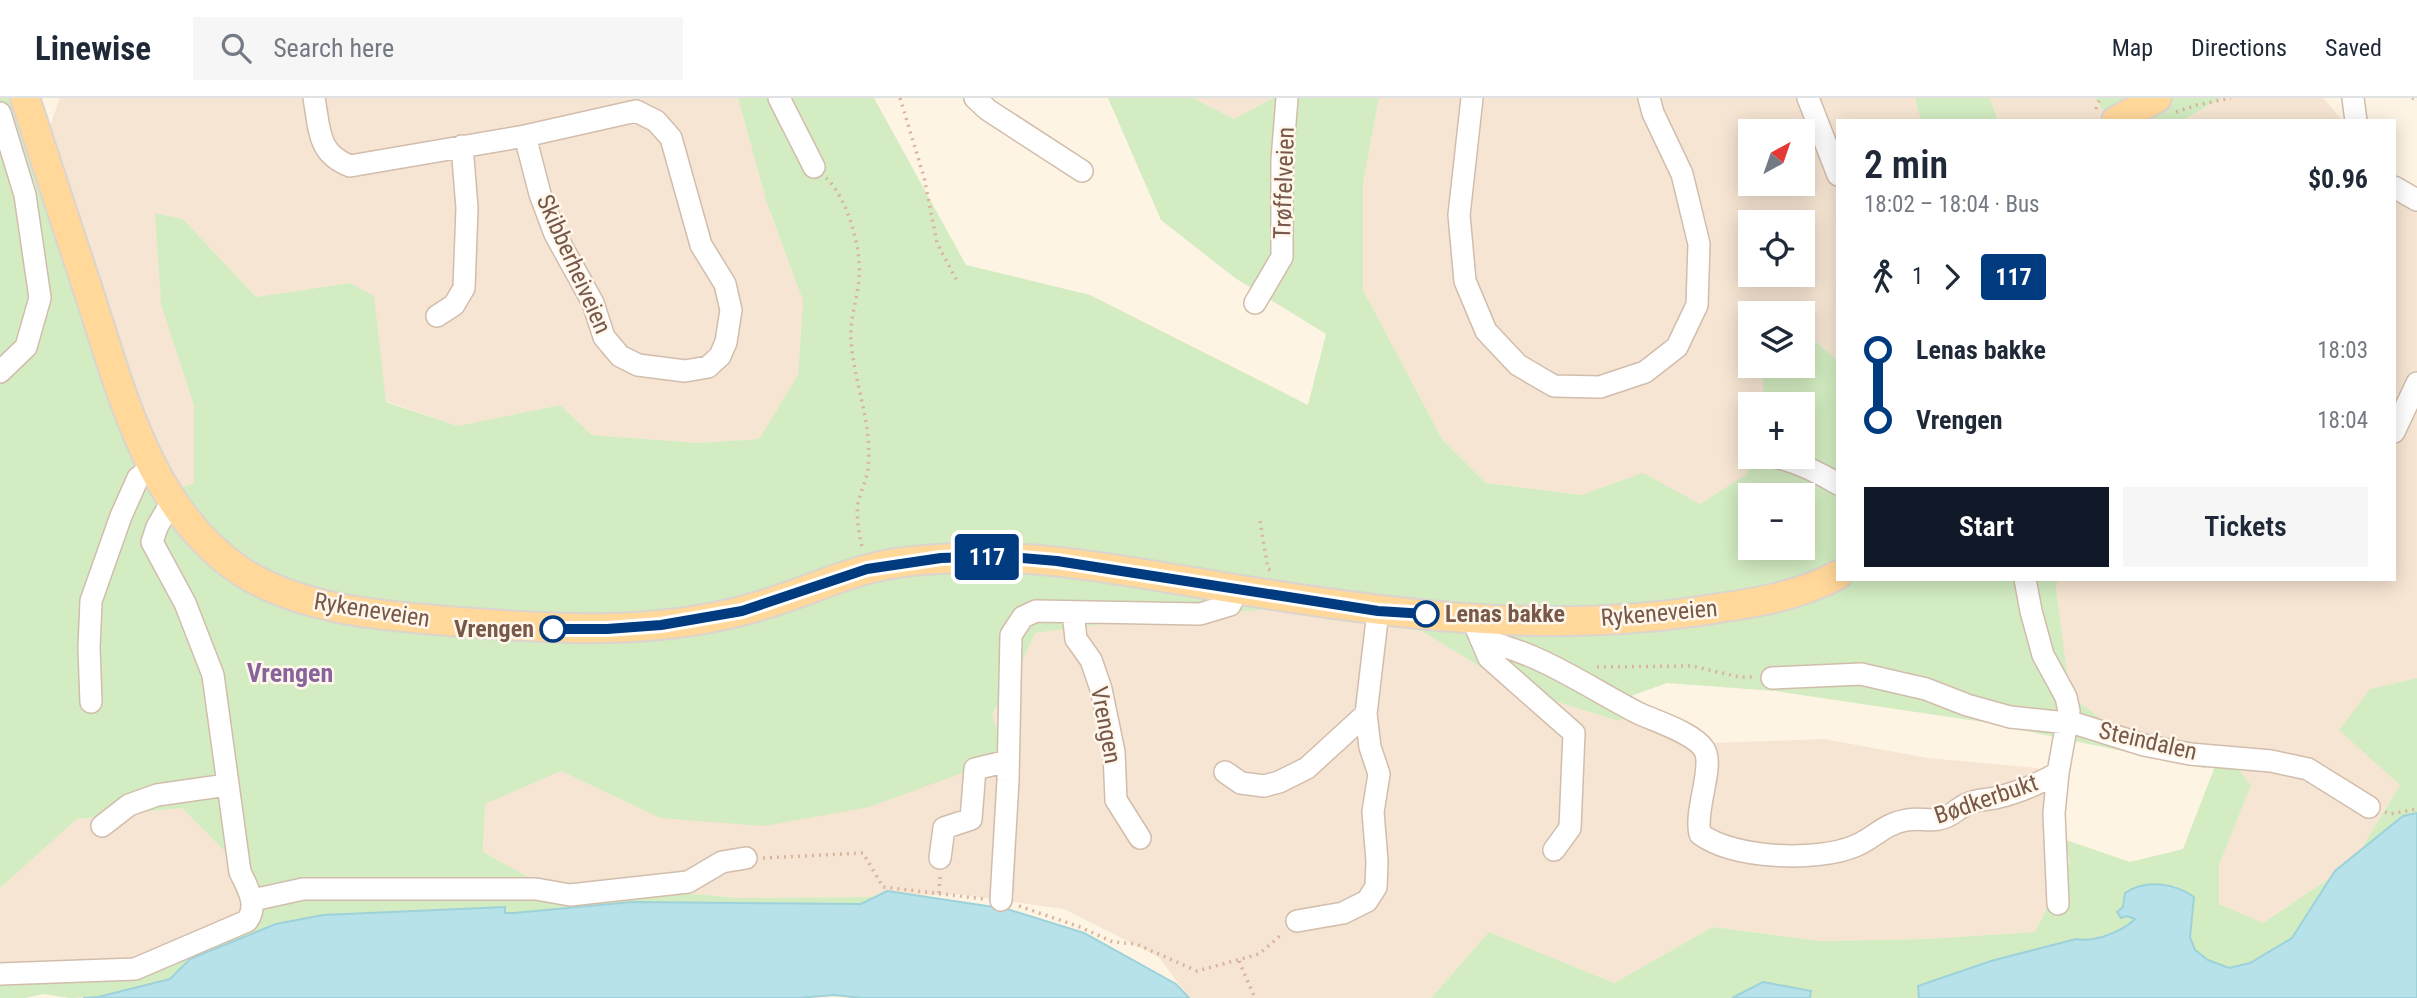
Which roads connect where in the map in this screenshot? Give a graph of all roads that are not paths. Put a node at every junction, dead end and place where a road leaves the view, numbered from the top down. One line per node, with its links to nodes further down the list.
1 (25, 98): 26 (main road, Rykeneveien)
2 (314, 98): 15 (street, Skibberheiveien)
3 (779, 98): 16 (street)
4 (975, 98): 18 (street)
5 (1287, 98): 21 (street, Trøffelveien)
6 (1472, 98): 7 (street)
7 (1650, 98)
8 (1808, 98): 17 (street)
9 (2353, 98): 13 (street)
10 (2165, 106): 11 (main road)
11 (2121, 110)
12 (0, 113): 23 (street)
13 (2356, 119)
14 (525, 136): 14 (street, Skibberheiveien); 15 (street, Skibberheiveien)
15 (462, 146): 22 (street)
16 (814, 166)
17 (1836, 170)
18 (1082, 171)
19 (2396, 188): 20 (street)
20 (2417, 200)
21 (1255, 303)
22 (437, 316)
23 (0, 372)
24 (2417, 383): 25 (street)
25 (2396, 428)
26 (152, 467): 29 (main road, Rykeneveien); 37 (street)
27 (1809, 469): 28 (street)
28 (1836, 483)
29 (172, 501): 32 (main road, Rykeneveien); 43 (street)
30 (1836, 576): 35 (main road, Rykeneveien)
31 (2025, 581): 39 (street, Steindalen)
32 (1237, 590): 33 (main road, Rykeneveien); 34 (street)
33 (1378, 611): 35 (main road, Rykeneveien); 38 (street)
34 (1073, 612): 40 (street); 46 (street, Vrengen)
35 (1478, 629): 42 (street, Bødkerbukt); 47 (street)
36 (1772, 678): 39 (street)
37 (91, 702)
38 (1366, 714): 41 (street); 53 (street)
39 (2067, 724): 42 (street, Bødkerbukt); 44 (street, Steindalen)
40 (1008, 761): 49 (street); 51 (street)
41 (1224, 772)
42 (2058, 773): 52 (street)
43 (228, 785): 45 (street); 50 (street)
44 (2369, 807)
45 (102, 826)
46 (1140, 838)
47 (1554, 850)
48 (746, 858): 50 (street)
49 (940, 859)
50 (253, 900): 54 (street)
51 (1001, 901)
52 (2058, 904)
53 (1297, 921)
54 (0, 974)

